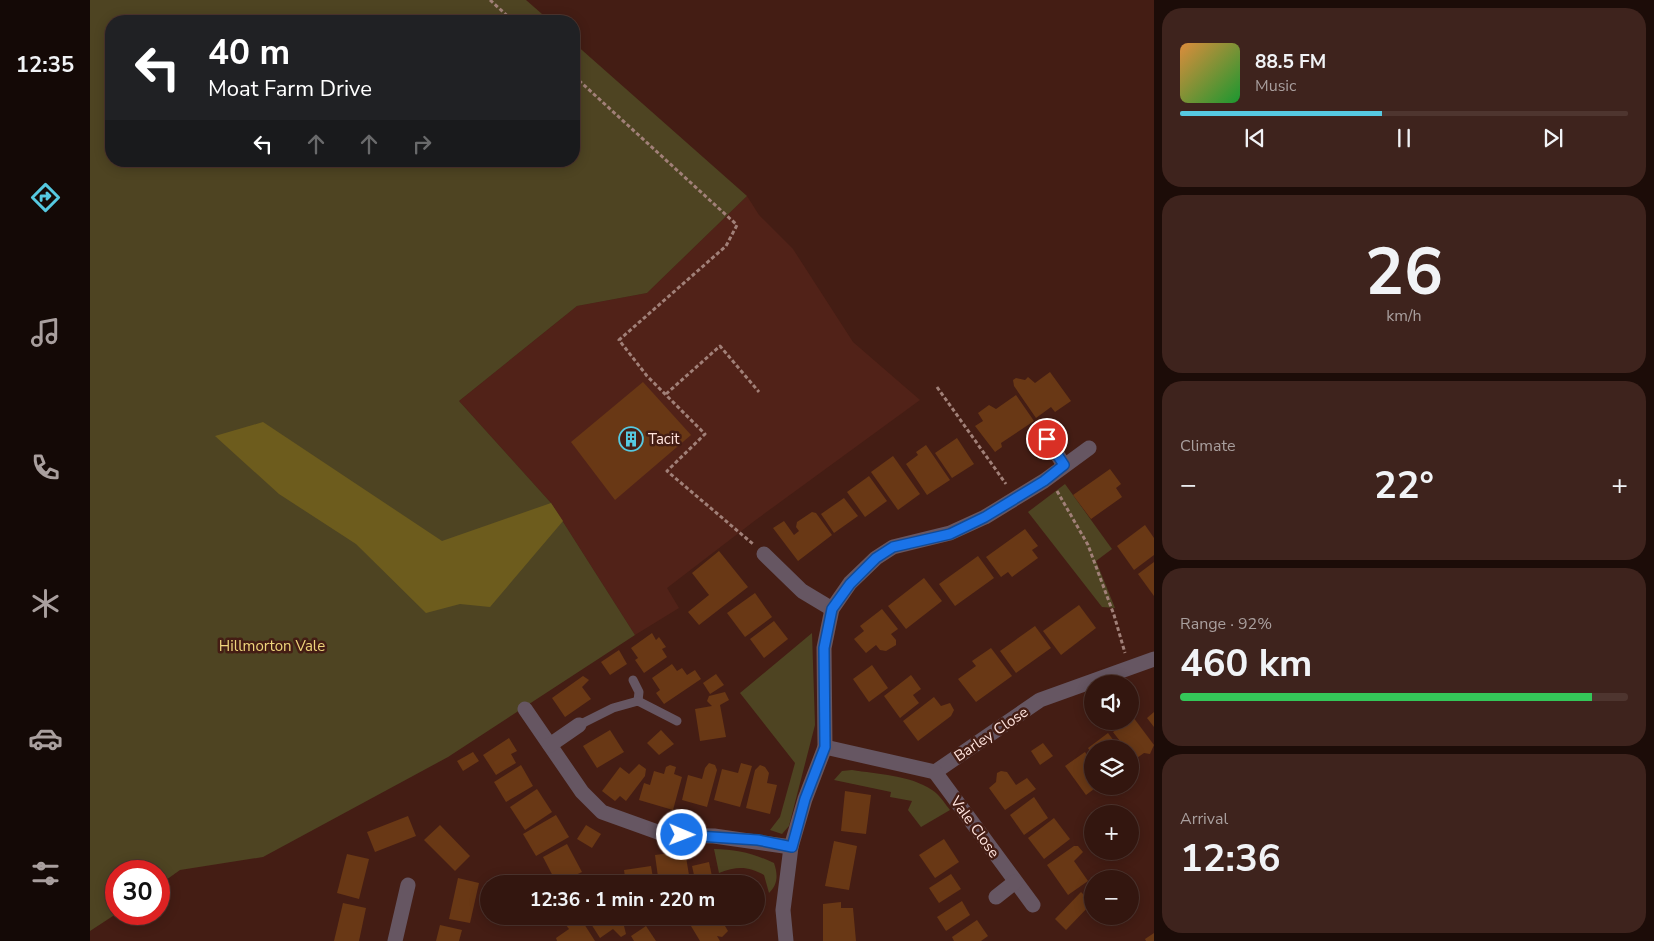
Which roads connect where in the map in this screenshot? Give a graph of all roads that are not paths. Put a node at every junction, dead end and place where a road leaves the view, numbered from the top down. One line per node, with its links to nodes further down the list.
1 (1047, 439): 3 (street)
2 (1089, 448): 3 (street)
3 (1064, 465): 5 (street)
4 (764, 554): 5 (street)
5 (832, 609): 13 (street)
6 (1154, 659): 14 (street, Barley Close)
7 (633, 680): 8 (lane)
8 (638, 701): 10 (lane); 11 (lane)
9 (524, 709): 12 (street)
10 (677, 721)
11 (579, 725): 12 (street)
12 (550, 745): 15 (street)
13 (825, 747): 14 (street); 15 (street)
14 (935, 772): 16 (street, Vale Close)
15 (792, 847): 21 (street)
16 (1015, 882): 18 (street); 19 (street, Vale Close)
17 (408, 885): 20 (street)
18 (996, 897)
19 (1033, 906)
20 (395, 941)
21 (786, 941)

